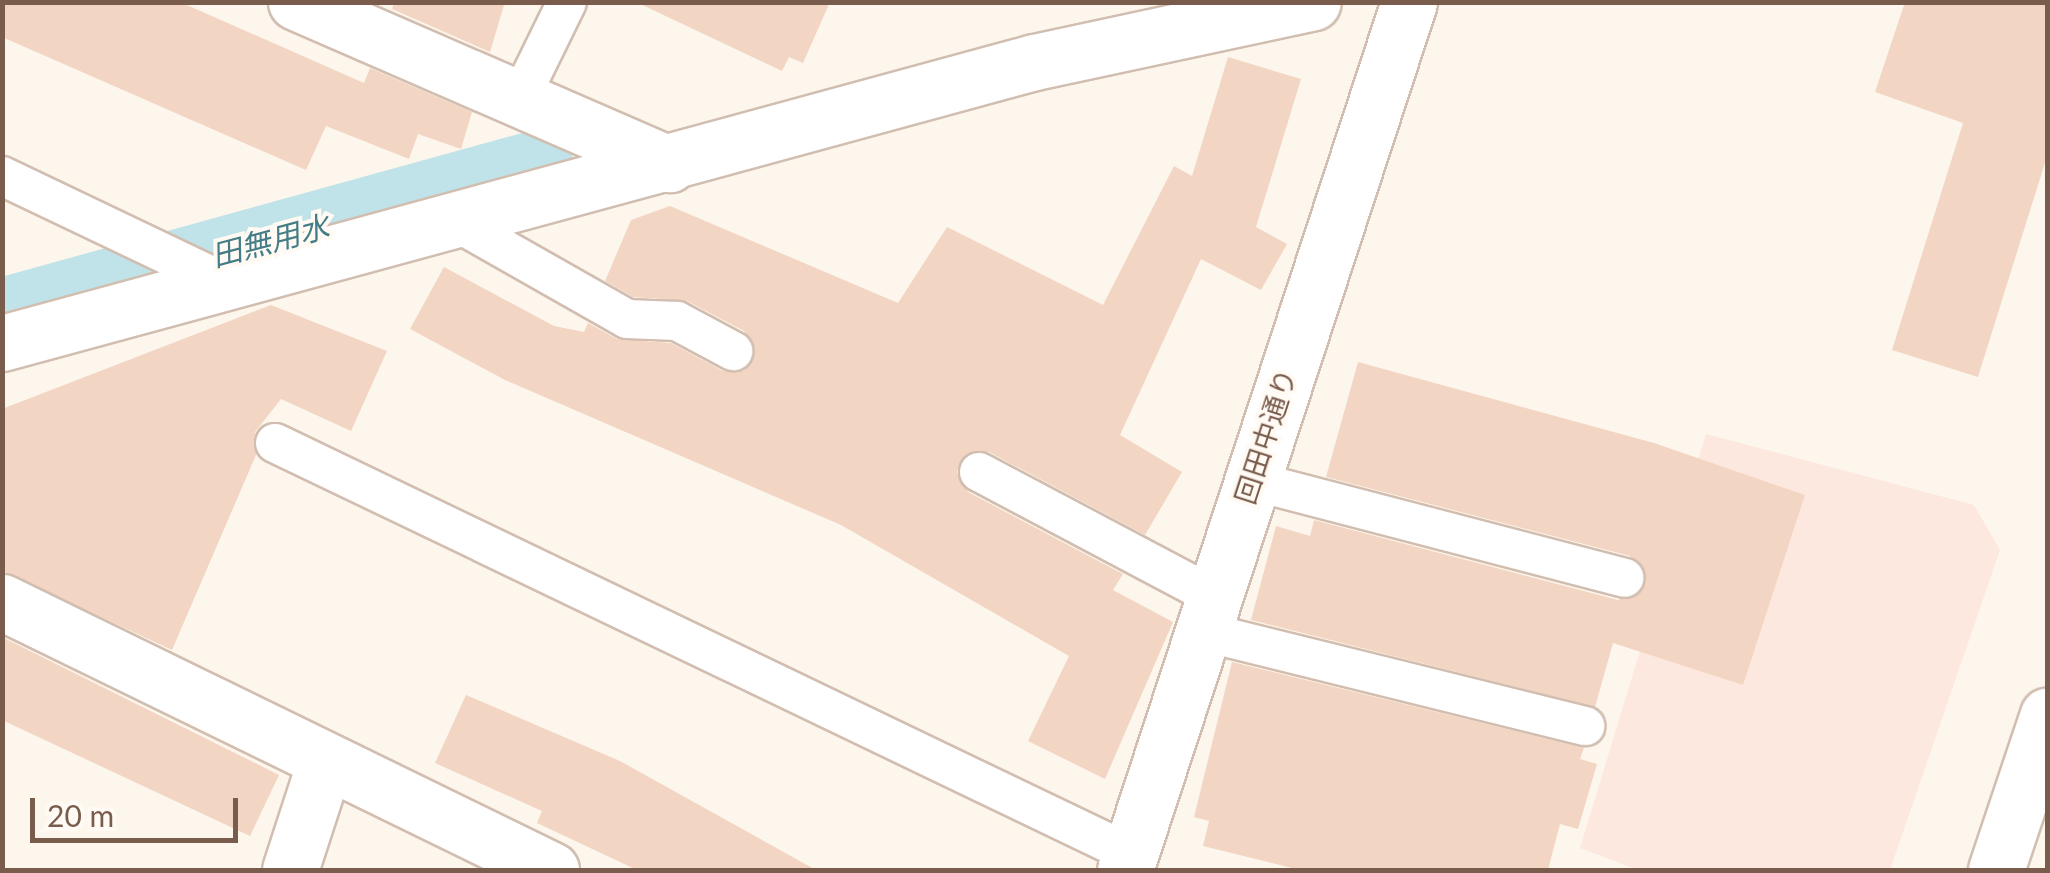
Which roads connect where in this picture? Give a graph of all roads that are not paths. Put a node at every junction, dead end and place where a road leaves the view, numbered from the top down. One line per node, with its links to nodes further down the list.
1 (296, 2): 5 (street)
2 (567, 2): 5 (lane)
3 (1314, 2): 6 (street)
4 (1409, 2): 14 (street, 回田中通り)
5 (519, 100): 6 (street)
6 (669, 164): 8 (street)
7 (2, 176): 9 (lane)
8 (458, 223): 9 (street); 11 (lane)
9 (226, 282): 10 (street)
10 (2, 344)
11 (733, 351)
12 (275, 443): 21 (lane)
13 (979, 472): 17 (lane)
14 (1250, 480): 15 (lane); 17 (street, 回田中通り)
15 (1624, 578)
16 (2, 602): 20 (street)
17 (1207, 613): 19 (lane); 21 (street, 回田中通り)
18 (2048, 715): 24 (street)
19 (1584, 726)
20 (325, 762): 22 (street); 23 (street)
21 (1131, 865)
22 (290, 870)
23 (551, 870)
24 (1996, 870)

